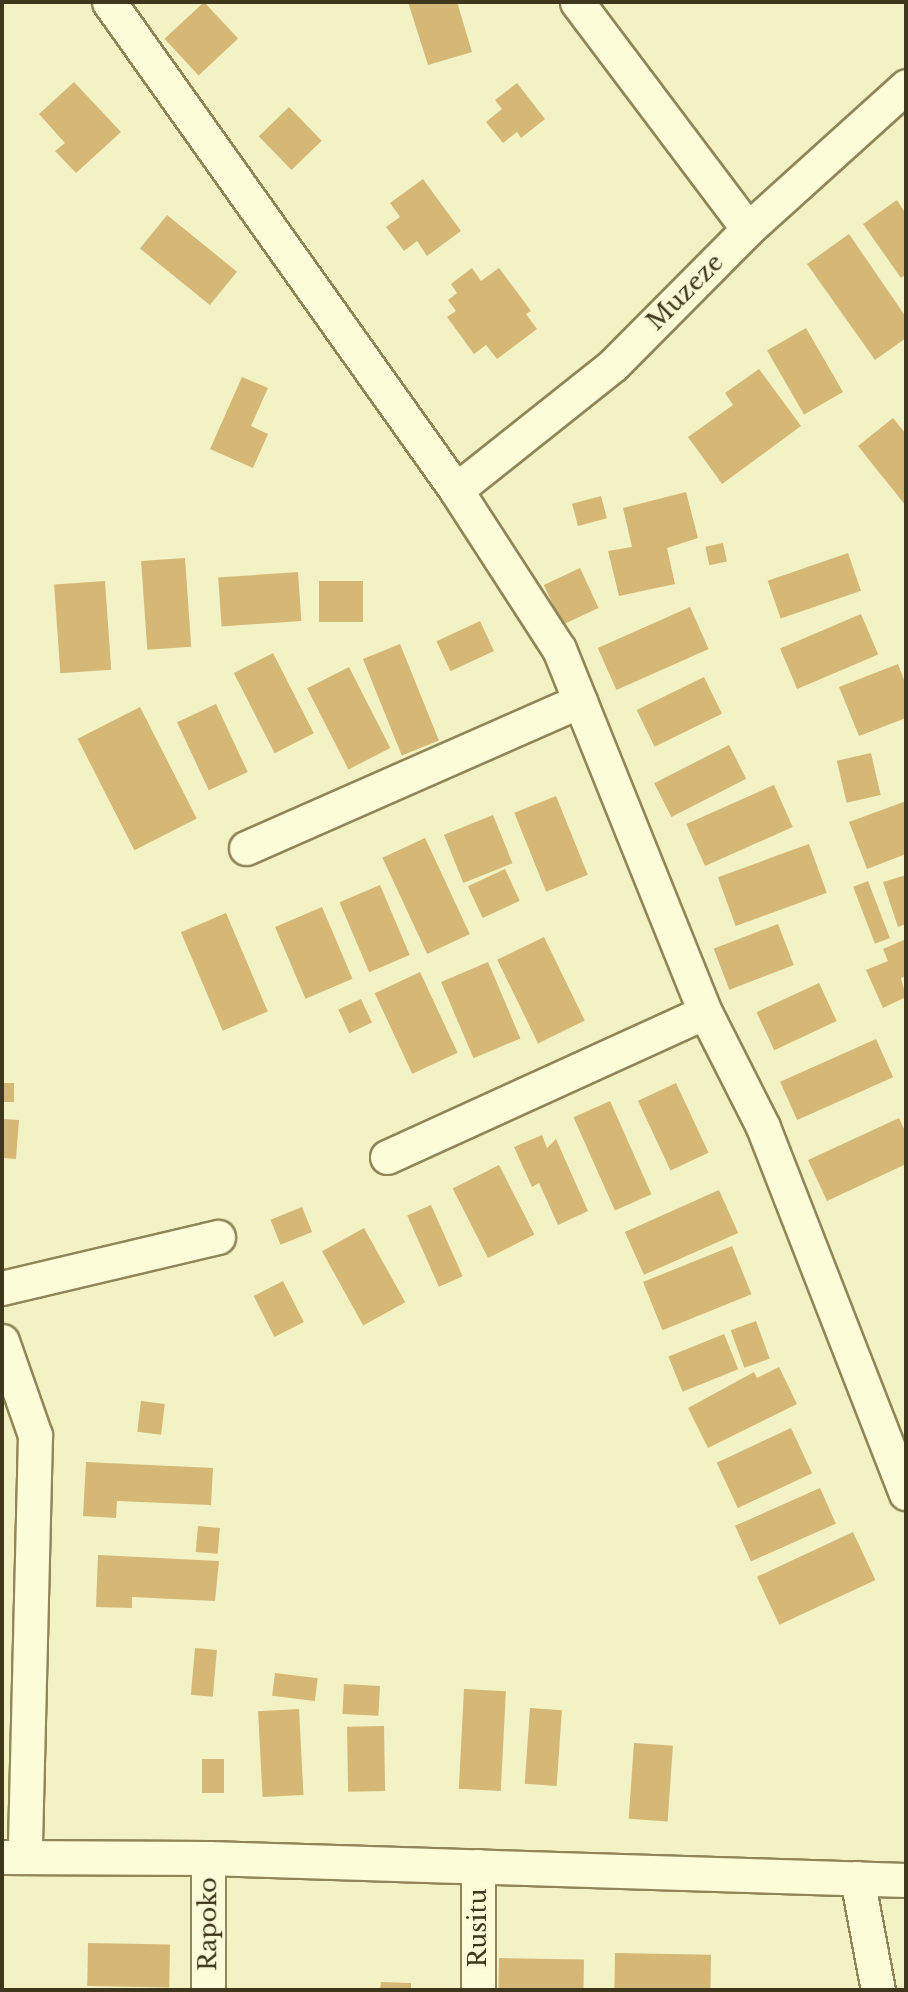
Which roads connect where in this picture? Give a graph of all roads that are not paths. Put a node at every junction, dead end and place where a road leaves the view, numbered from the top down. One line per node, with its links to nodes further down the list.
1 (110, 2): 5 (street)
2 (577, 2): 4 (street)
3 (906, 86): 4 (street, Muzeze)
4 (748, 229): 5 (street, Muzeze)
5 (456, 491): 6 (street)
6 (580, 701): 7 (street); 8 (street)
7 (246, 848)
8 (705, 1012): 9 (street); 13 (street)
9 (387, 1157)
10 (218, 1237): 11 (street)
11 (2, 1288)
12 (2, 1341): 14 (street)
13 (906, 1493)
14 (13, 1857): 15 (street)
15 (208, 1858): 16 (street); 19 (street, Rapoko)
16 (478, 1866): 17 (street); 20 (street, Rusitu)
17 (857, 1878): 18 (street); 21 (street)
18 (906, 1880)
19 (208, 1990)
20 (478, 1990)
21 (878, 1990)

